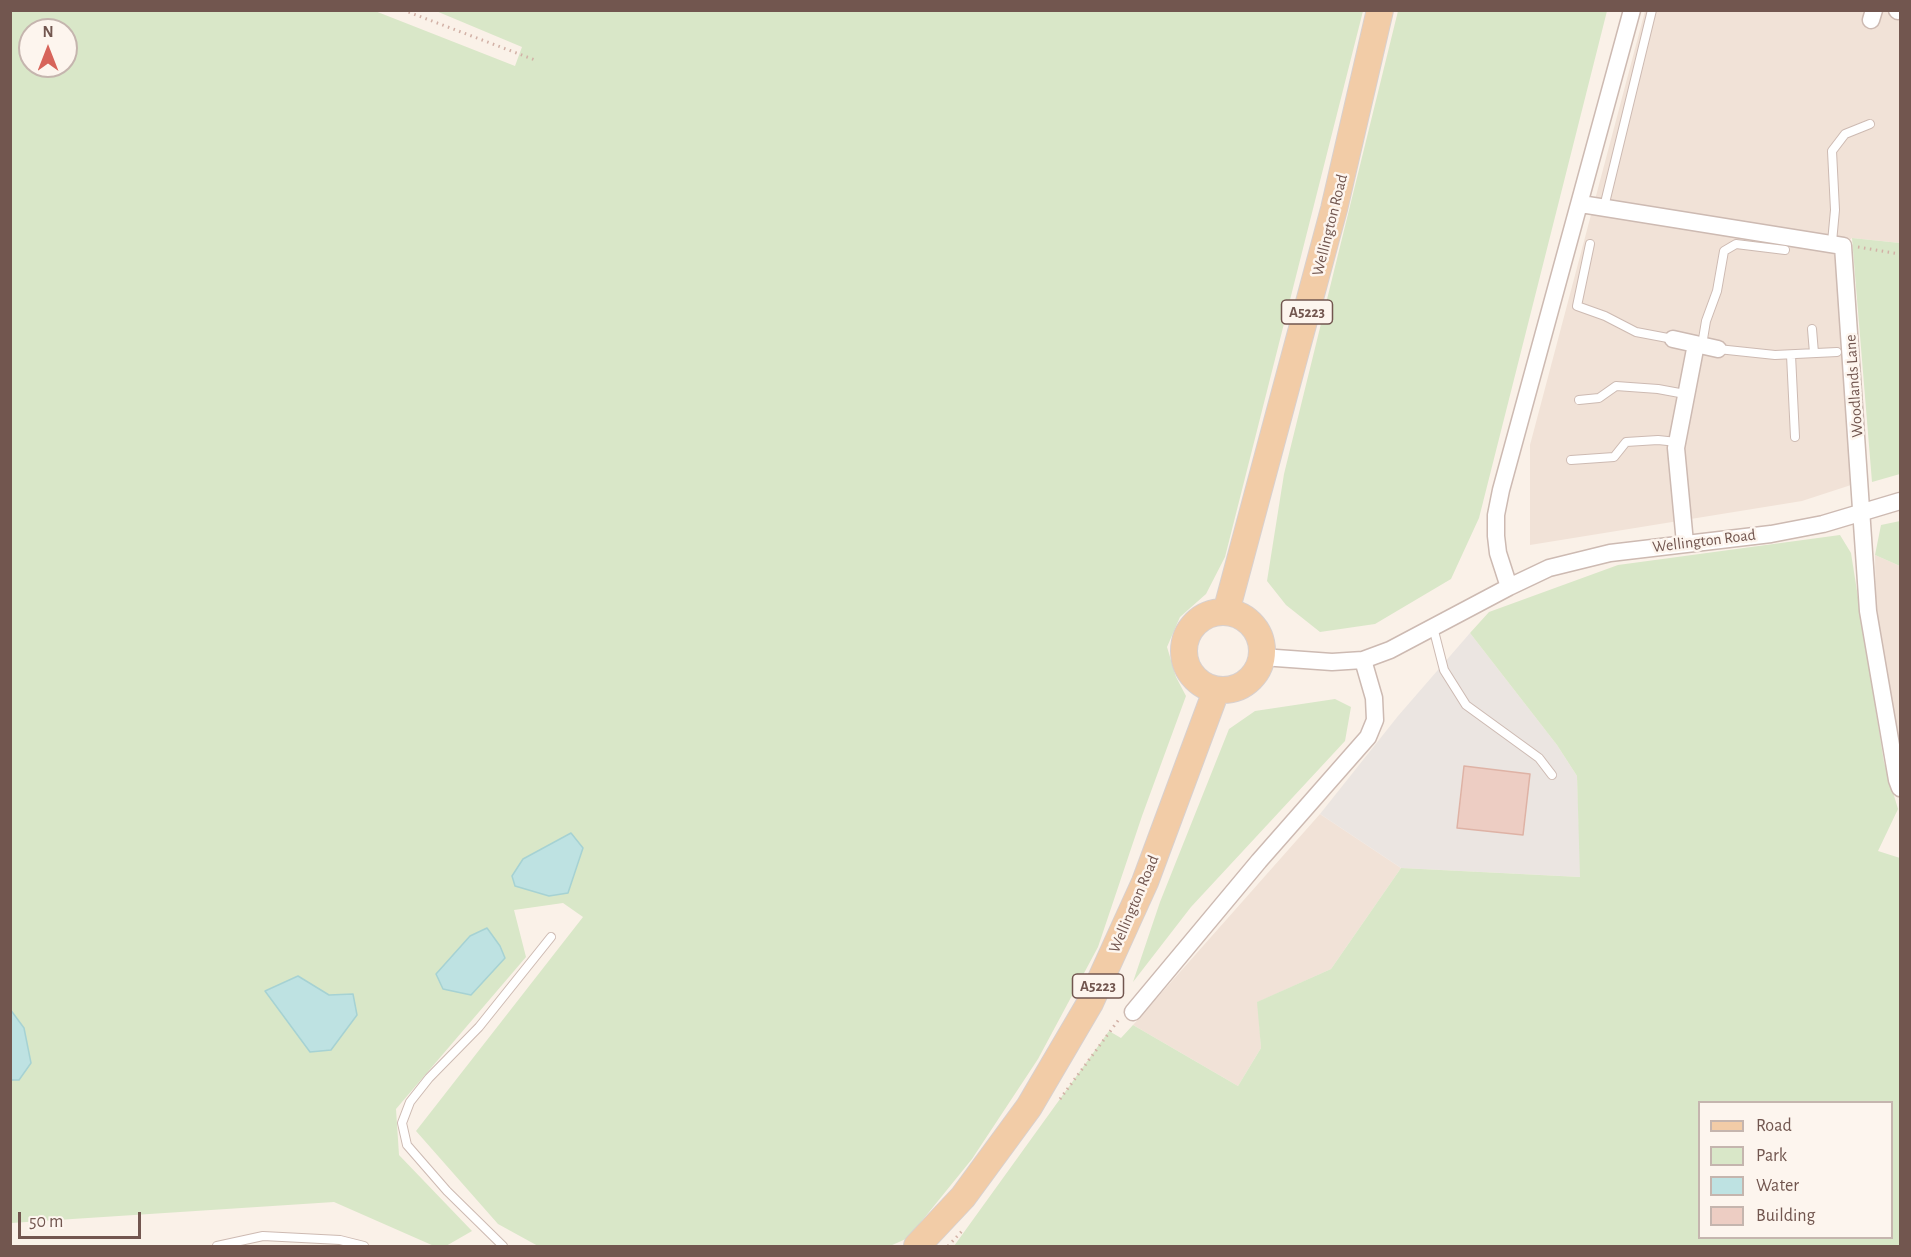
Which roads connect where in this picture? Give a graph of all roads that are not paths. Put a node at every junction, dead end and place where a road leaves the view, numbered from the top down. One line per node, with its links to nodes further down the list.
1 (1380, 10): 26 (main road, Wellington Road / A5223)
2 (1632, 10): 5 (street)
3 (1652, 10): 6 (lane)
4 (1870, 124): 8 (lane)
5 (1581, 204): 6 (street); 25 (street)
6 (1604, 207): 8 (street)
7 (1590, 244): 11 (lane)
8 (1837, 244): 23 (street, Woodlands Lane)
9 (1785, 250): 12 (lane)
10 (1812, 329): 15 (lane)
11 (1673, 339): 12 (street)
12 (1699, 344): 13 (street); 17 (street)
13 (1718, 349): 16 (lane)
14 (1837, 352): 15 (lane)
15 (1814, 353): 16 (lane)
16 (1791, 355): 19 (lane)
17 (1685, 394): 18 (lane); 20 (street)
18 (1579, 400)
19 (1795, 437)
20 (1677, 442): 21 (lane); 24 (street)
21 (1571, 460)
22 (1900, 501): 23 (street, Wellington Road)
23 (1862, 513): 24 (street, Wellington Road); 32 (street, Woodlands Lane)
24 (1685, 543): 25 (street, Wellington Road)
25 (1509, 587): 27 (street, Wellington Road)
26 (1226, 612): 28 (main road); 30 (main road)
27 (1433, 627): 29 (street, Wellington Road); 31 (lane)
28 (1262, 657): 29 (street, Wellington Road); 30 (main road)
29 (1363, 660): 34 (street)
30 (1216, 691): 38 (main road, Wellington Road / A5223)
31 (1552, 775)
32 (1900, 788)
33 (551, 937): 37 (lane)
34 (1133, 1012)
35 (217, 1246): 36 (lane)
36 (364, 1246)
37 (503, 1246)
38 (917, 1246)

